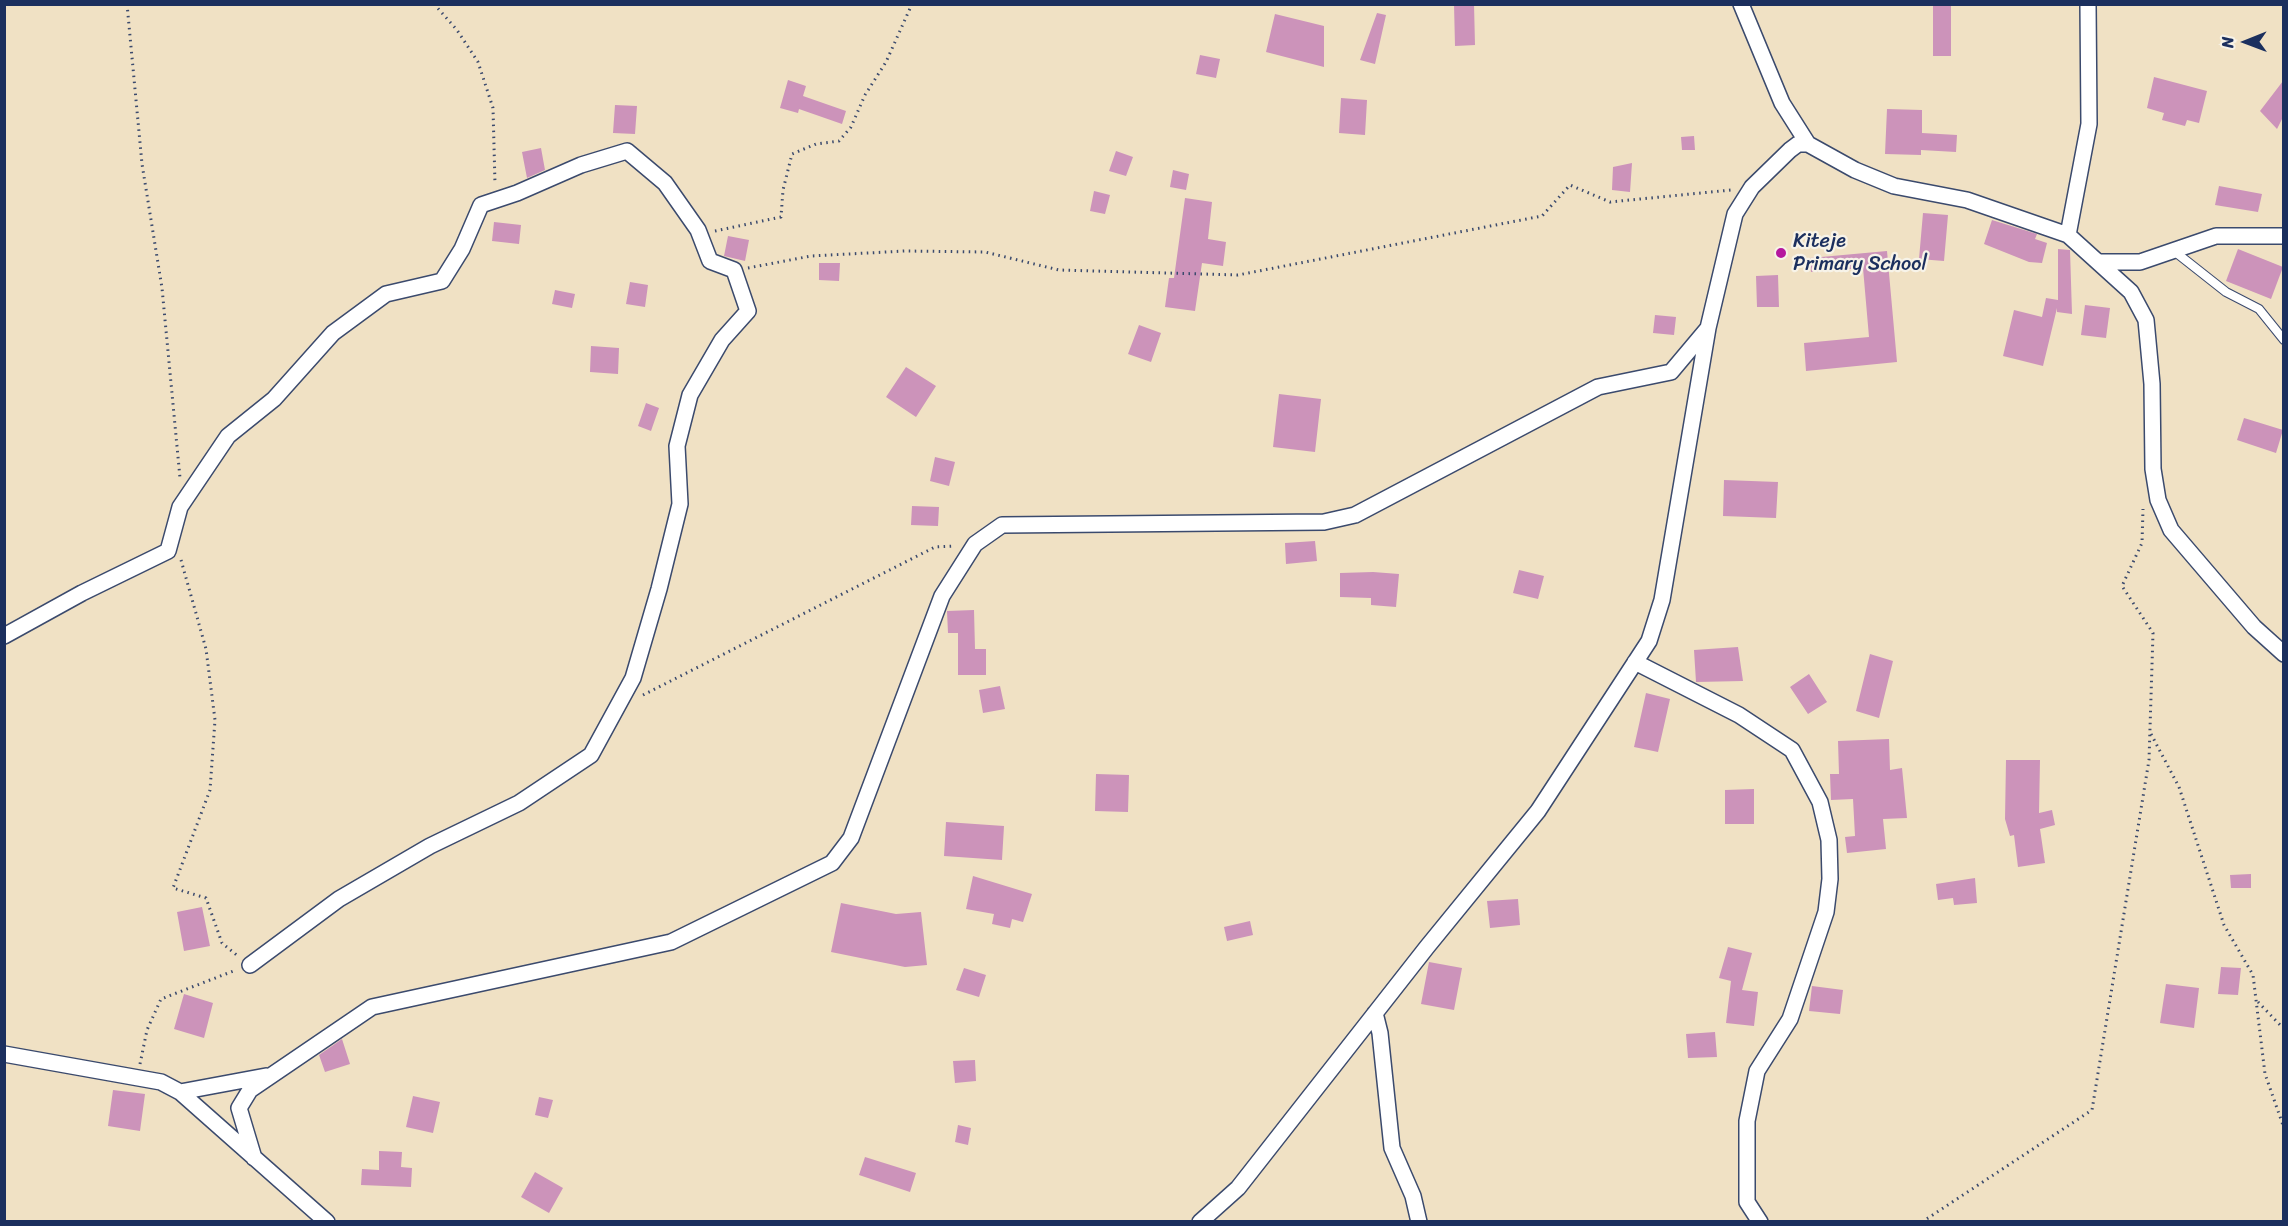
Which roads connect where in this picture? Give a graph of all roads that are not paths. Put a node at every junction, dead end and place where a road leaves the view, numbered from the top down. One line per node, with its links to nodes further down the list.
1 (1741, 4): 3 (street)
2 (2088, 4): 4 (street)
3 (1809, 144): 4 (street); 8 (street)
4 (2068, 235): 7 (street)
5 (2283, 236): 6 (street)
6 (2174, 251): 7 (street); 9 (lane)
7 (2101, 262): 11 (street)
8 (1708, 328): 12 (street); 16 (street)
9 (2283, 340)
10 (4, 636): 13 (street)
11 (2283, 654)
12 (1635, 662): 14 (street); 22 (street)
13 (250, 965)
14 (1375, 1012): 20 (street); 21 (street)
15 (4, 1054): 17 (street)
16 (272, 1074): 17 (street); 18 (street)
17 (180, 1092): 18 (street)
18 (254, 1158): 19 (street)
19 (327, 1221)
20 (1200, 1221)
21 (1419, 1221)
22 (1760, 1221)

